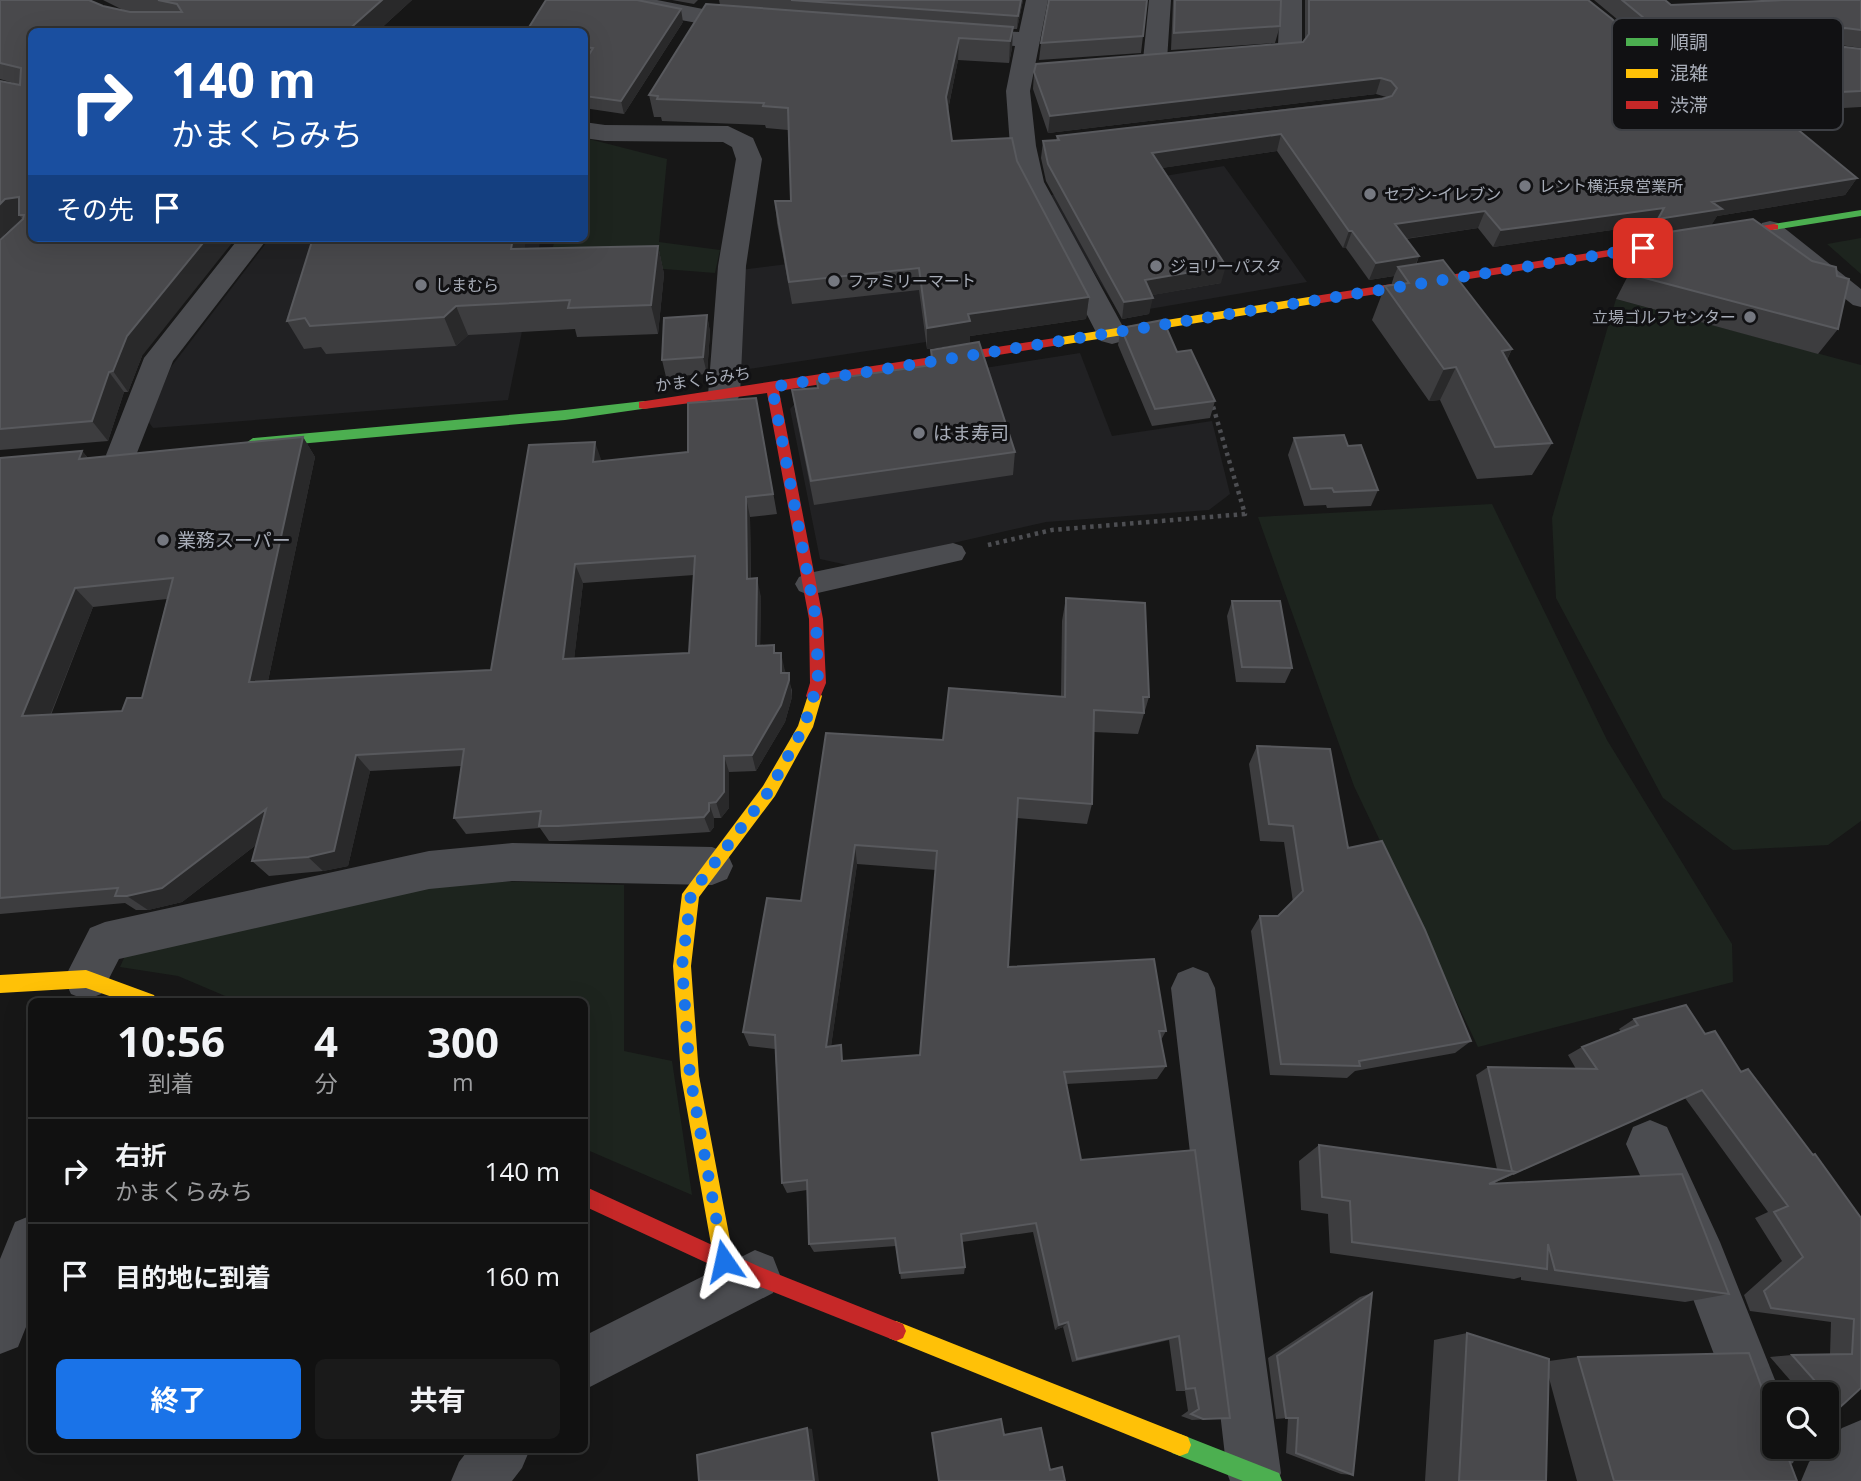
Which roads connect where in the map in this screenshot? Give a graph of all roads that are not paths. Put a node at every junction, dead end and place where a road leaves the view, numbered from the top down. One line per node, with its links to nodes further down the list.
1 (623, 0): 5 (street)
2 (1037, 0): 9 (street)
3 (1160, 0): 12 (street)
4 (1291, 0): 10 (street)
5 (707, 8): 6 (street); 8 (street)
6 (771, 21)
7 (934, 33): 9 (street)
8 (688, 39)
9 (1029, 40): 18 (street)
10 (1223, 55)
11 (1182, 58): 12 (street)
12 (1156, 60): 13 (street)
13 (1129, 62)
14 (643, 109): 16 (street)
15 (588, 130): 16 (street)
16 (628, 133): 25 (street)
17 (1050, 143): 18 (street)
18 (1023, 146): 23 (street)
19 (1861, 213): 20 (main road, かまくらみち)
20 (1770, 228): 22 (lane); 23 (main road, かまくらみち)
21 (251, 242): 27 (street)
22 (1861, 300)
23 (1112, 334): 24 (main road, かまくらみち)
24 (772, 387): 25 (main road, かまくらみち); 29 (main road)
25 (724, 394): 26 (main road, かまくらみち)
26 (233, 445)
27 (122, 455)
28 (953, 553): 29 (lane)
29 (809, 584): 30 (main road)
30 (712, 866): 33 (street); 37 (main road)
31 (0, 984): 33 (main road)
32 (1193, 988): 44 (street)
33 (117, 993)
34 (1650, 1144): 40 (street)
35 (588, 1198): 37 (main road)
36 (28, 1250): 38 (street)
37 (740, 1268): 39 (street); 44 (main road)
38 (0, 1329)
39 (588, 1362)
40 (1762, 1412)
41 (1861, 1447): 47 (street)
42 (500, 1453): 45 (street)
43 (1780, 1459): 46 (street)
44 (1263, 1477)
45 (478, 1481)
46 (1789, 1481)
47 (1828, 1481)

